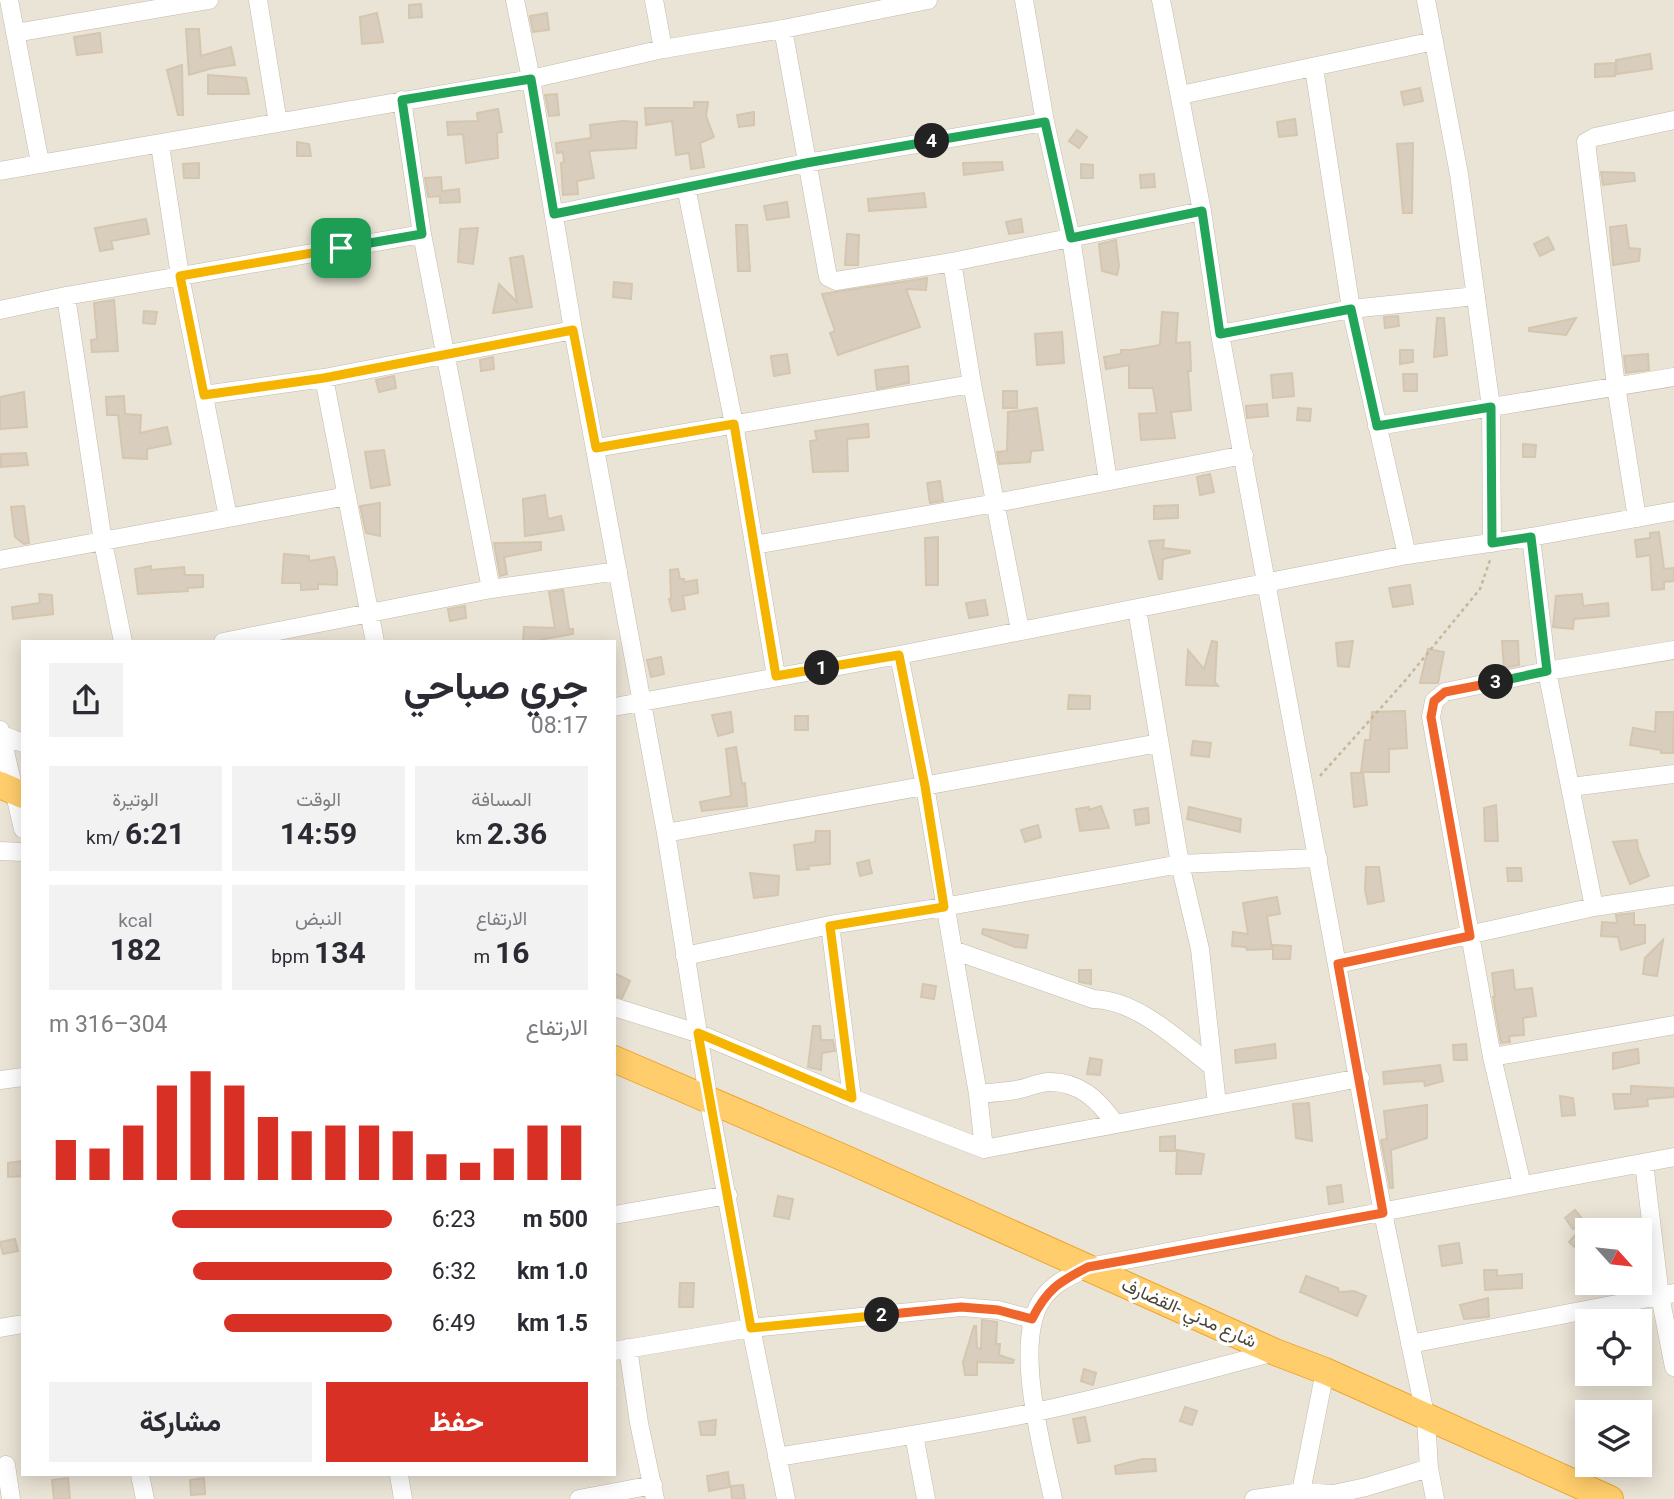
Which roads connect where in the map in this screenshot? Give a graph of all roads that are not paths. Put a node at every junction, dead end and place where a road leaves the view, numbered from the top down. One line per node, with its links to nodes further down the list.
1 (9, 0): 12 (street)
2 (209, 0): 12 (street)
3 (258, 0): 21 (street)
4 (515, 0): 16 (street)
5 (654, 0): 14 (street)
6 (928, 0): 10 (street)
7 (1024, 0): 20 (street)
8 (1161, 0): 17 (street)
9 (1426, 0): 13 (street)
10 (900, 2): 11 (street)
11 (783, 29): 14 (street); 24 (street)
12 (15, 33): 23 (street)
13 (1434, 41): 15 (street); 34 (street)
14 (663, 49): 16 (street)
15 (1314, 68): 17 (street); 35 (street)
16 (531, 79): 18 (street); 28 (street)
17 (1181, 95): 27 (street)
18 (402, 100): 21 (street); 29 (street)
19 (1674, 120): 43 (street)
20 (1045, 122): 24 (street); 30 (street)
21 (278, 123): 22 (street)
22 (160, 145): 23 (street); 32 (street)
23 (40, 163): 25 (street)
24 (806, 163): 26 (street); 31 (street)
25 (0, 171)
26 (687, 187): 28 (street); 46 (street)
27 (1202, 211): 30 (street); 38 (street)
28 (554, 214): 37 (street)
29 (422, 234): 32 (street); 39 (street)
30 (1071, 238): 31 (street); 50 (street)
31 (953, 262): 42 (street)
32 (180, 276): 33 (street); 44 (street)
33 (66, 296): 36 (street); 57 (street)
34 (1476, 296): 35 (street); 45 (street)
35 (1351, 309): 38 (street); 47 (street)
36 (0, 310)
37 (573, 330): 39 (street); 48 (street)
38 (1220, 334): 49 (street)
39 (444, 354): 41 (street); 64 (street)
40 (1674, 377): 43 (street)
41 (324, 378): 44 (street); 51 (street)
42 (972, 384): 46 (street); 52 (street)
43 (1616, 386): 45 (street); 55 (street)
44 (204, 395): 54 (street)
45 (1491, 407): 47 (street); 58 (street)
46 (734, 424): 48 (street); 59 (street)
47 (1377, 426): 60 (street)
48 (596, 448): 62 (street)
49 (1244, 455): 50 (street); 63 (street)
50 (1108, 481): 52 (street)
51 (346, 496): 54 (street); 66 (street)
52 (996, 503): 59 (street); 67 (street)
53 (1674, 511): 55 (street)
54 (228, 517): 57 (street)
55 (1637, 518): 56 (street)
56 (1531, 537): 58 (street); 73 (street)
57 (103, 541): 61 (street); 68 (street)
58 (1492, 543): 60 (street)
59 (754, 545): 74 (street)
60 (1407, 555): 63 (street)
61 (0, 560)
62 (618, 571): 64 (street); 75 (street)
63 (1268, 583): 65 (street); 88 (street)
64 (491, 589): 66 (street)
65 (1136, 609): 67 (street); 79 (street)
66 (370, 612): 69 (street); 70 (street)
67 (1020, 630): 72 (street)
68 (123, 640)
69 (233, 640)
70 (375, 640)
71 (1674, 650): 73 (street)
72 (899, 655): 74 (street); 81 (street)
73 (1547, 671): 82 (street); 94 (street)
74 (776, 676): 75 (street)
75 (642, 703): 76 (street); 85 (street)
76 (616, 707)
77 (0, 733): 78 (street); 83 (street)
78 (21, 742)
79 (1159, 743): 81 (street); 89 (street)
80 (1674, 774): 82 (street)
81 (925, 786): 85 (street); 91 (street)
82 (1572, 788): 92 (street)
83 (12, 790): 84 (street)
84 (21, 822)
85 (666, 833): 96 (street)
86 (0, 850): 87 (street)
87 (21, 852)
88 (1318, 858): 89 (street); 97 (street)
89 (1180, 864): 91 (street); 103 (street)
90 (1674, 895): 92 (street)
91 (944, 907): 93 (street); 95 (street)
92 (1594, 907): 94 (street)
93 (830, 926): 96 (street); 108 (street)
94 (1470, 936): 97 (street); 101 (street)
95 (953, 950): 103 (street); 107 (street)
96 (685, 956): 100 (street)
97 (1338, 964): 105 (street)
98 (616, 1008): 100 (street)
99 (1674, 1025): 101 (street)
100 (698, 1033): 108 (street); 109 (street)
101 (1492, 1057): 115 (street)
102 (616, 1060): 109 (highway, شارع مدني -القضارف)
103 (1213, 1067): 110 (street)
104 (21, 1077): 106 (street)
105 (1360, 1079): 110 (street); 117 (street)
106 (0, 1080)
107 (978, 1094): 111 (street); 112 (street)
108 (852, 1098): 112 (street)
109 (709, 1102): 116 (street); 119 (highway, شارع مدني -القضارف)
110 (1217, 1104): 111 (street)
111 (1115, 1124): 112 (street)
112 (984, 1149)
113 (1674, 1157): 114 (street)
114 (1644, 1163): 115 (street); 120 (street)
115 (1522, 1185): 117 (street)
116 (728, 1195): 118 (street); 124 (street)
117 (1383, 1213): 119 (street); 125 (street)
118 (616, 1214)
119 (1088, 1267): 121 (street); 127 (highway, شارع مدني -القضارف)
120 (1667, 1295): 125 (street); 128 (street)
121 (1032, 1319): 124 (street); 130 (street)
122 (21, 1324): 123 (street)
123 (0, 1328)
124 (751, 1328): 126 (street); 133 (street)
125 (1410, 1344): 131 (street)
126 (621, 1350): 138 (street)
127 (1275, 1352): 129 (highway, شارع مدني -القضارف); 130 (street)
128 (1674, 1367)
129 (1325, 1371): 131 (highway, شارع مدني -القضارف); 139 (street)
130 (1036, 1412): 132 (street); 146 (street)
131 (1426, 1419): 135 (street); 149 (highway, شارع مدني -القضارف)
132 (914, 1435): 133 (street); 145 (street)
133 (777, 1457): 144 (street)
134 (10, 1464): 140 (street)
135 (1429, 1468): 139 (street); 148 (street)
136 (140, 1476): 141 (street)
137 (399, 1476): 142 (street)
138 (654, 1492): 143 (street)
139 (1301, 1496): 147 (street)
140 (11, 1499)
141 (145, 1499)
142 (402, 1499)
143 (579, 1499)
144 (786, 1499)
145 (926, 1499)
146 (1053, 1499)
147 (1254, 1499)
148 (1435, 1499)
149 (1610, 1499)

